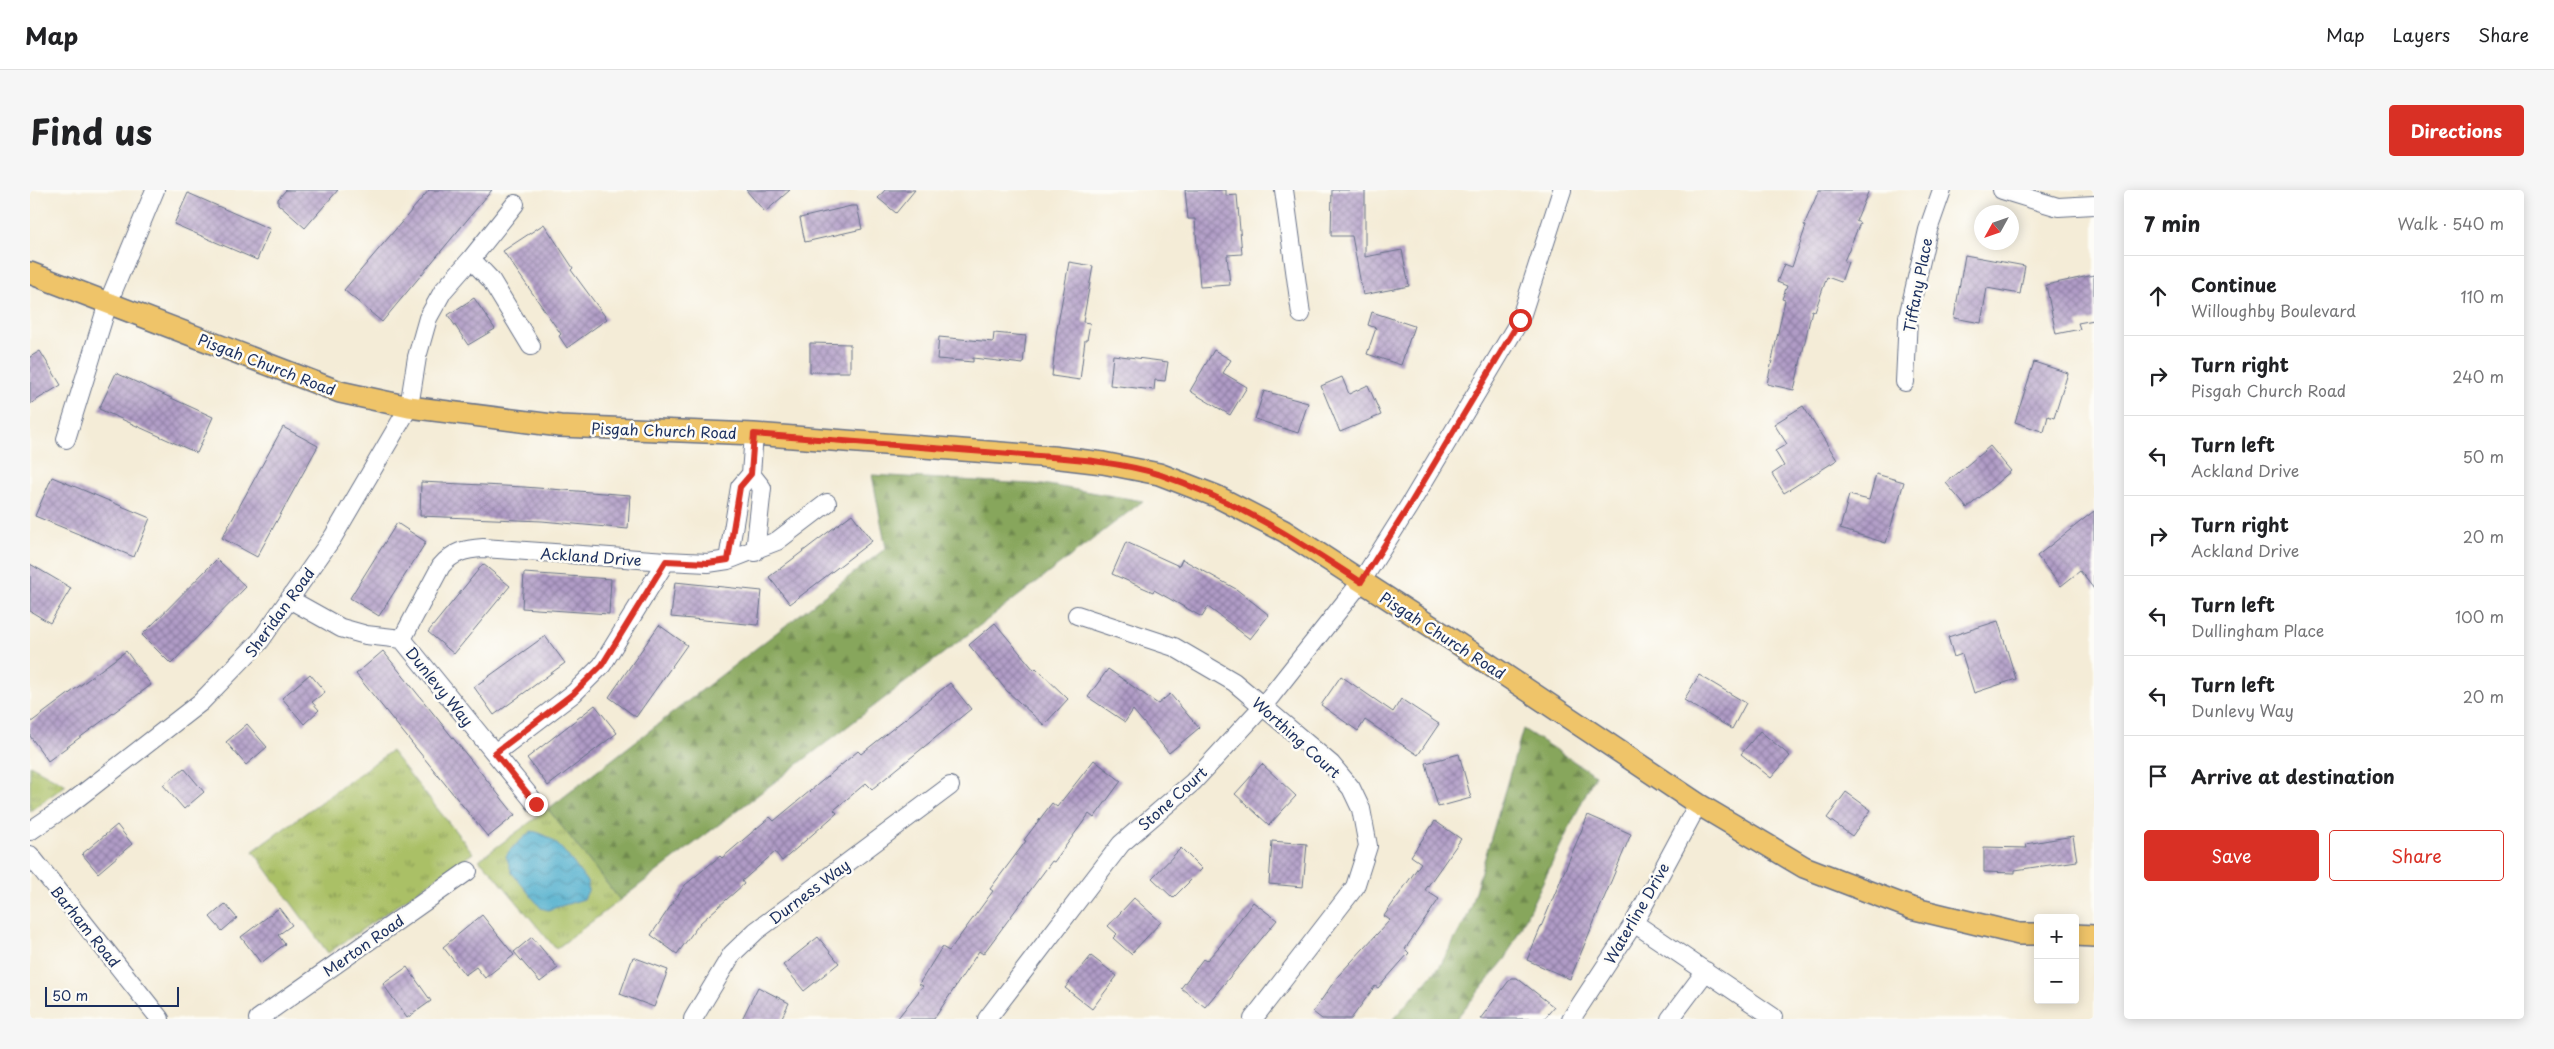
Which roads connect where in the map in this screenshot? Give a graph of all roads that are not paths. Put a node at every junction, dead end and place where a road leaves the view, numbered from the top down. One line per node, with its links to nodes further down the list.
1 (155, 190): 10 (street)
2 (1284, 190): 11 (street)
3 (1942, 190): 13 (street, Tiffany Place)
4 (2002, 190): 7 (street)
5 (1561, 191): 22 (street, Stone Court)
6 (515, 204): 8 (street)
7 (2094, 206)
8 (471, 260): 12 (street); 14 (street)
9 (30, 273): 10 (main road, Pisgah Church Road)
10 (108, 303): 14 (main road, Pisgah Church Road); 16 (street)
11 (1301, 314)
12 (531, 346)
13 (1905, 382)
14 (409, 407): 15 (main road, Pisgah Church Road); 23 (street, Sheridan Road)
15 (754, 434): 17 (street); 22 (main road, Pisgah Church Road)
16 (66, 439)
17 (751, 474): 19 (street); 20 (street)
18 (828, 503): 19 (street, Ackland Drive)
19 (755, 552): 20 (street, Ackland Drive)
20 (728, 560): 21 (street, Ackland Drive)
21 (666, 561): 25 (street, Ackland Drive); 27 (street)
22 (1361, 582): 26 (street, Stone Court); 30 (main road, Pisgah Church Road)
23 (289, 599): 25 (street, Dunlevy Way); 31 (street, Sheridan Road)
24 (1077, 615): 26 (street, Worthing Court)
25 (402, 639): 27 (street, Dunlevy Way)
26 (1263, 706): 43 (street, Stone Court); 44 (street, Worthing Court)
27 (495, 753): 29 (street, Dunlevy Way)
28 (950, 786): 42 (street, Durness Way)
29 (536, 804)
30 (1698, 804): 34 (street, Waterline Drive); 35 (main road, Pisgah Church Road)
31 (30, 831)
32 (30, 855): 40 (street, Barham Road)
33 (468, 871): 41 (street, Merton Road)
34 (1634, 923): 38 (street); 45 (street, Waterline Drive)
35 (2034, 934)
36 (2079, 936): 37 (main road)
37 (2094, 936)
38 (1706, 971): 39 (street); 46 (street)
39 (1773, 1017)
40 (160, 1019)
41 (258, 1019)
42 (693, 1019)
43 (987, 1019)
44 (1253, 1019)
45 (1571, 1019)
46 (1670, 1019)

